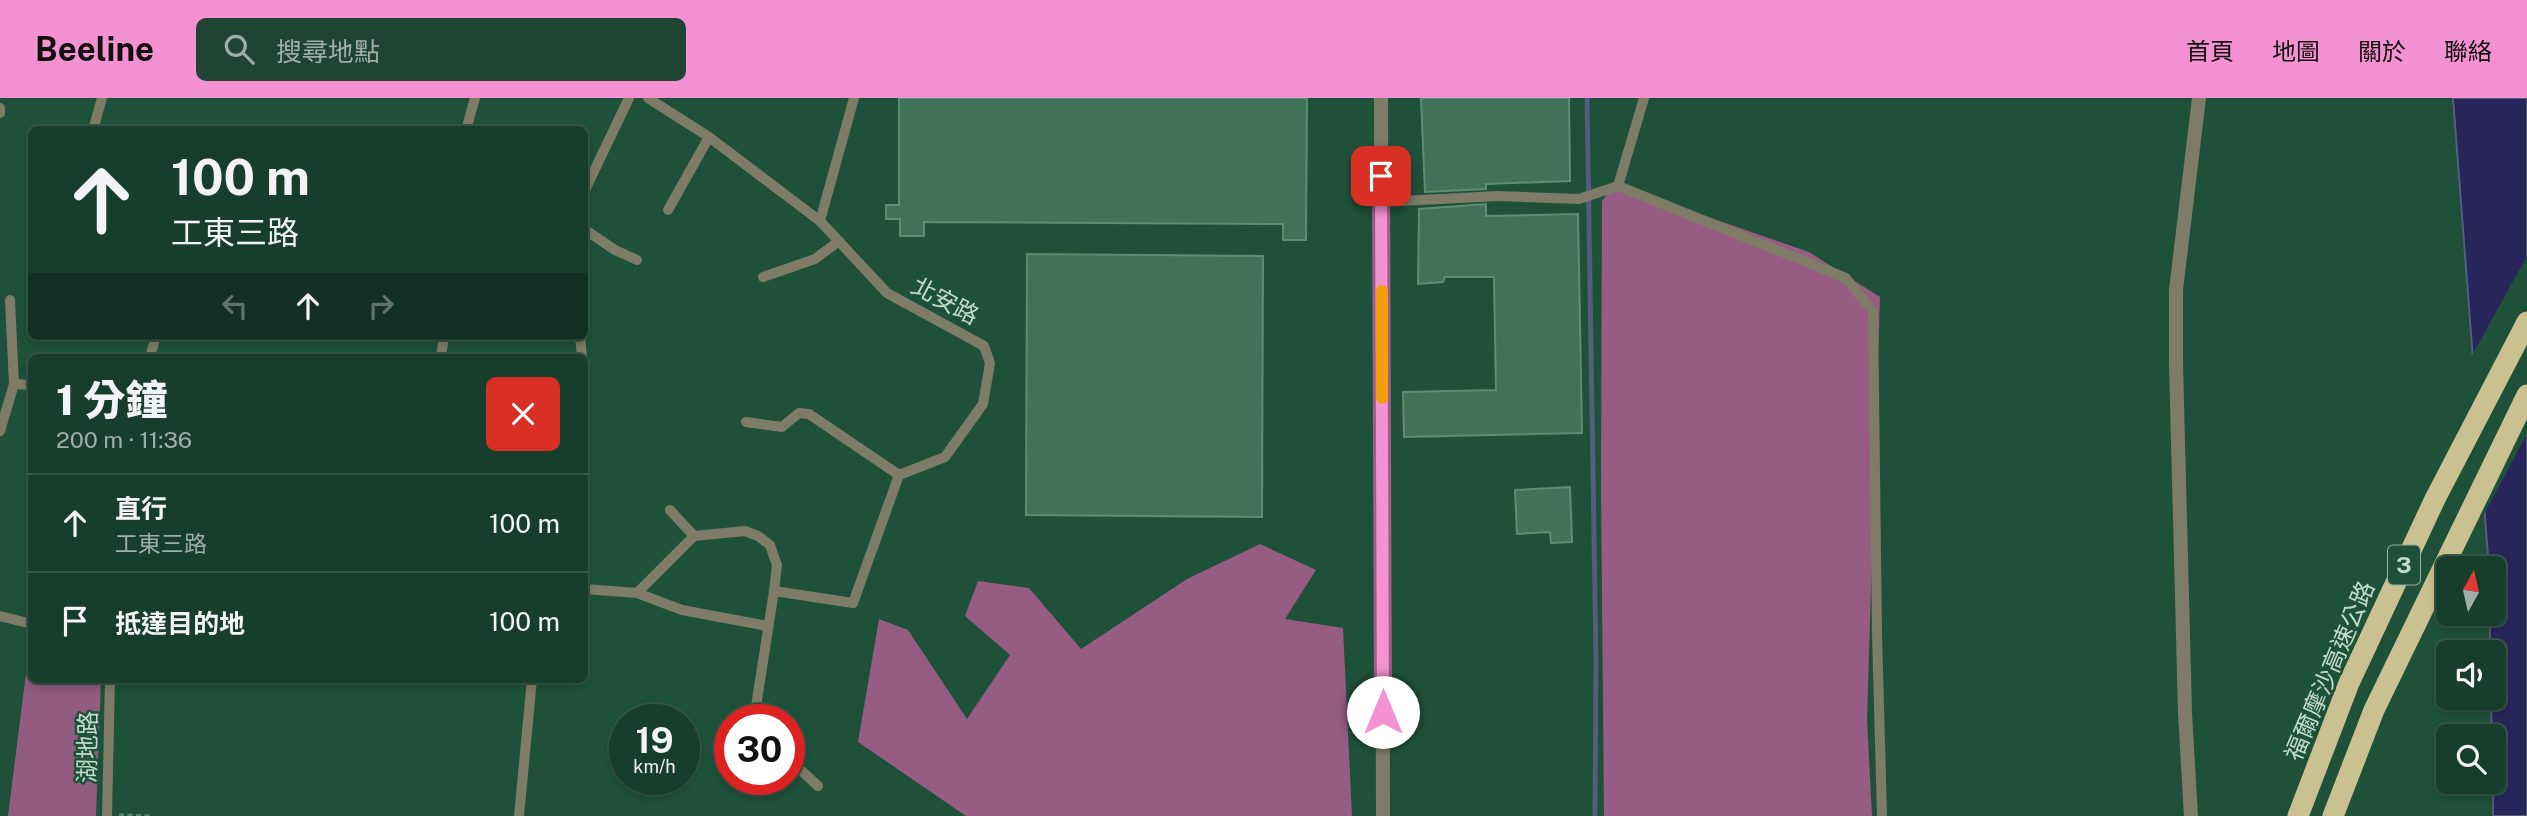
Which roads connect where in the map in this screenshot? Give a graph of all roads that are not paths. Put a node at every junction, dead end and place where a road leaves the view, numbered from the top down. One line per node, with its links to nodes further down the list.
1 (102, 98): 9 (lane)
2 (475, 98): 10 (lane)
3 (629, 98): 12 (lane)
4 (648, 98): 11 (lane, 北安路)
5 (854, 98): 16 (lane)
6 (1381, 98): 14 (street)
7 (1644, 98): 13 (lane)
8 (2199, 98): 46 (street)
9 (94, 126)
10 (467, 126)
11 (709, 137): 15 (lane); 16 (lane, 北安路)
12 (588, 184)
13 (1618, 186): 14 (lane); 45 (lane)
14 (1381, 202): 44 (street)
15 (668, 210)
16 (820, 221): 18 (lane, 北安路)
17 (588, 232): 19 (lane)
18 (839, 241): 20 (lane); 28 (lane, 北安路)
19 (636, 260)
20 (764, 277)
21 (10, 300): 23 (lane)
22 (2527, 323): 47 (highway, 福爾摩沙高速公路 / 3)
23 (15, 384): 24 (lane); 27 (lane)
24 (28, 385)
25 (2527, 395): 48 (highway, 3)
26 (746, 422): 28 (lane)
27 (0, 431)
28 (899, 475): 32 (lane)
29 (670, 510): 30 (lane)
30 (694, 536): 32 (lane); 33 (lane)
31 (588, 589): 33 (lane)
32 (774, 591): 36 (lane)
33 (637, 593): 36 (lane)
34 (0, 617): 35 (lane)
35 (28, 623)
36 (767, 626): 39 (lane)
37 (110, 683): 42 (lane, 湖地路)
38 (532, 683): 43 (lane)
39 (756, 704)
40 (805, 774): 41 (lane)
41 (818, 786)
42 (107, 815)
43 (519, 816)
44 (1383, 816)
45 (1882, 816)
46 (2191, 816)
47 (2298, 816)
48 (2333, 816)

